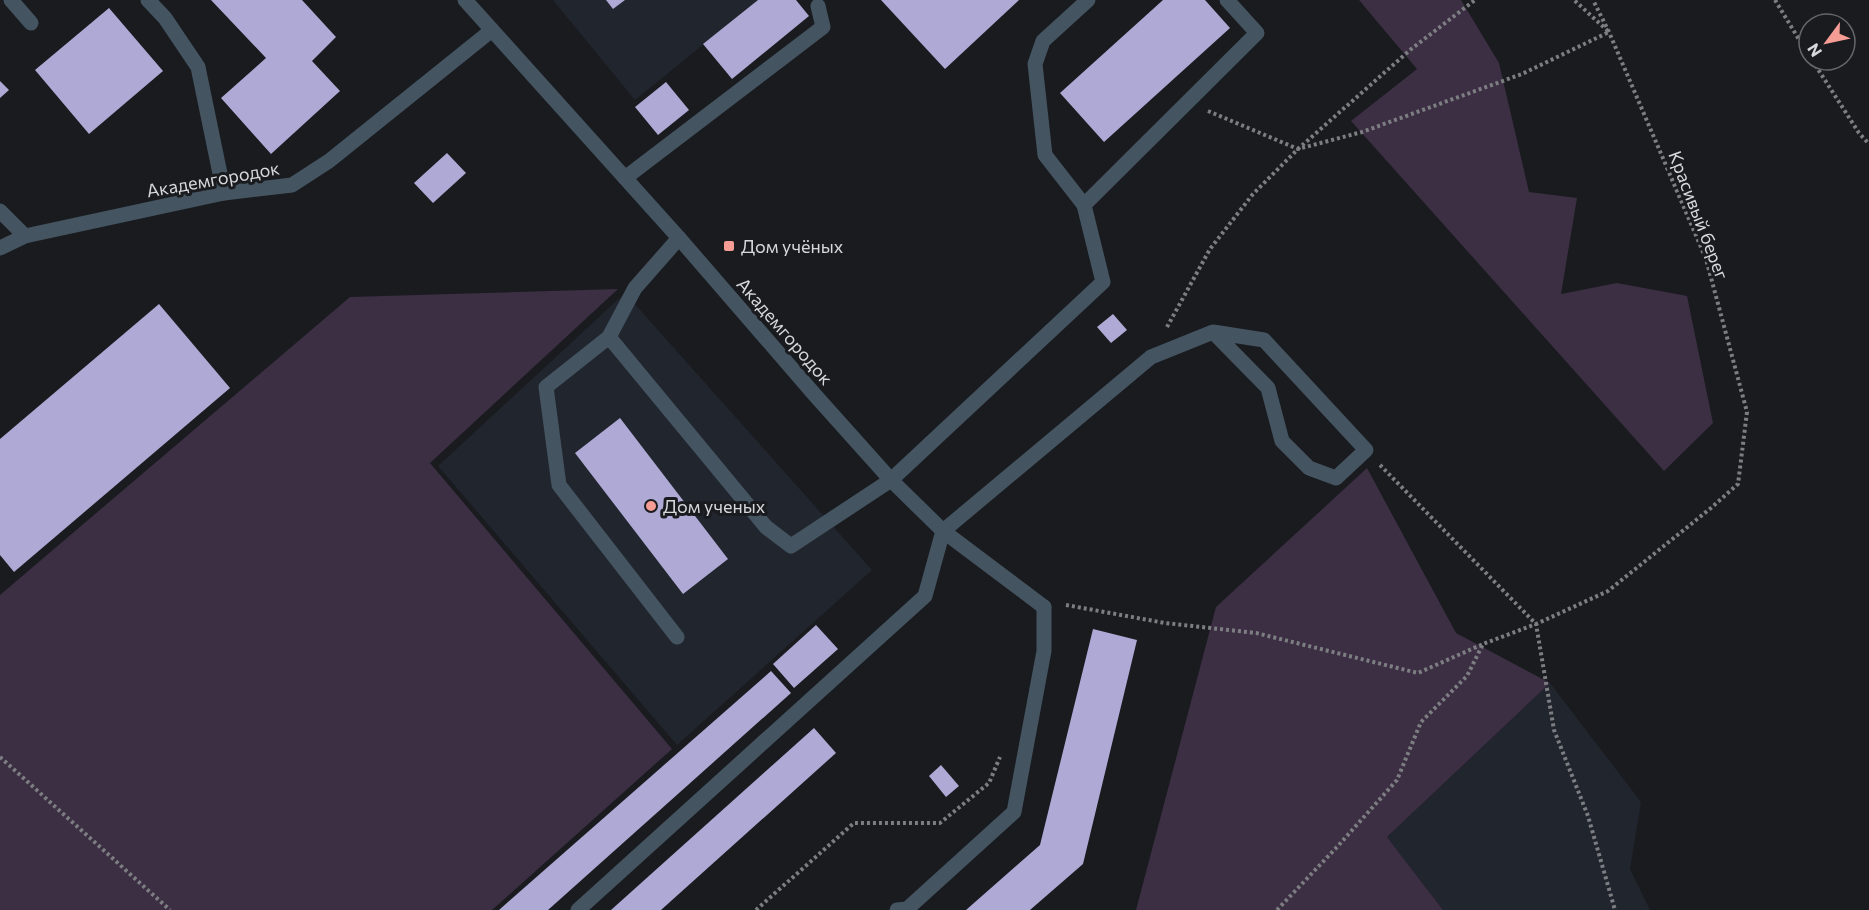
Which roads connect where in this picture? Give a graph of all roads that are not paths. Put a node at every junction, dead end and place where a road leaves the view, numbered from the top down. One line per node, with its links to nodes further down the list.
1 (11, 0): 7 (street)
2 (148, 0): 10 (street)
3 (465, 0): 8 (street, Академгородок)
4 (1088, 0): 11 (street)
5 (1227, 0): 11 (street)
6 (818, 6): 9 (street)
7 (32, 22)
8 (492, 30): 9 (street, Академгородок); 10 (street, Академгородок)
9 (625, 178): 14 (street, Академгородок)
10 (224, 193): 13 (street, Академгородок)
11 (1084, 205): 18 (street)
12 (0, 211): 13 (street)
13 (25, 236): 15 (street, Академгородок)
14 (679, 238): 17 (street); 18 (street, Академгородок)
15 (0, 248)
16 (1213, 332): 16 (street); 19 (street)
17 (609, 337): 18 (street); 20 (street)
18 (891, 480): 19 (street, Академгородок)
19 (943, 531): 21 (street); 22 (street, Академгородок)
20 (677, 637)
21 (578, 910)
22 (897, 910)

